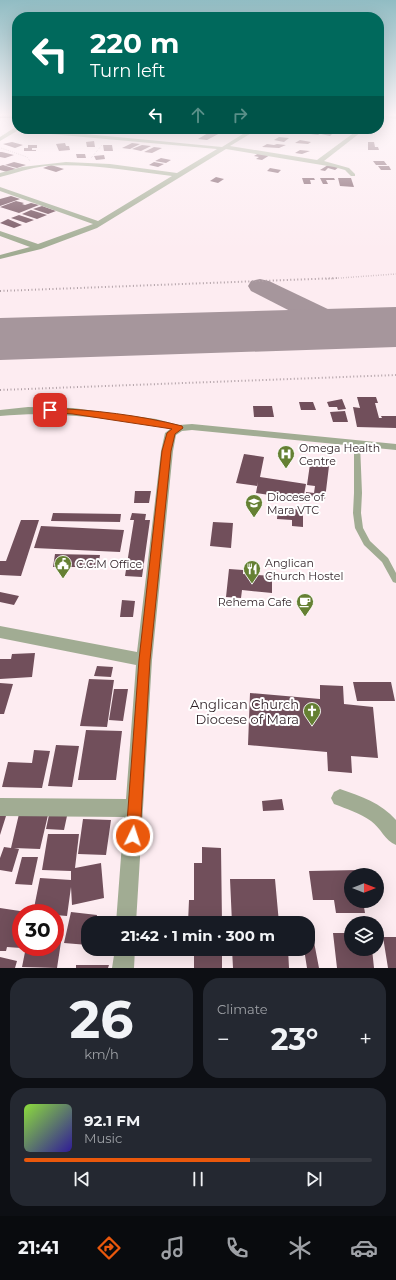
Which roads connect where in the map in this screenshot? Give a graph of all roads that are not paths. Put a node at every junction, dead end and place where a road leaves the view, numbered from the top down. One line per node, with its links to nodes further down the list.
1 (203, 159): 6 (street)
2 (301, 159): 4 (street)
3 (323, 159): 4 (street)
4 (319, 162): 7 (street)
5 (0, 175): 6 (street)
6 (176, 175): 9 (street)
7 (353, 175)
8 (0, 189): 9 (street)
9 (98, 223): 11 (street)
10 (0, 233): 11 (street)
11 (38, 247): 12 (street)
12 (0, 257)
13 (0, 413): 14 (street)
14 (179, 428): 15 (street); 19 (street)
15 (357, 444): 16 (street); 17 (lane)
16 (396, 447)
17 (396, 580)
18 (0, 632): 19 (street)
19 (144, 660): 22 (street)
20 (340, 798): 23 (street)
21 (0, 807): 22 (street)
22 (135, 808): 24 (street)
23 (396, 836)
24 (127, 916)
25 (124, 956): 26 (street)
26 (123, 968)

